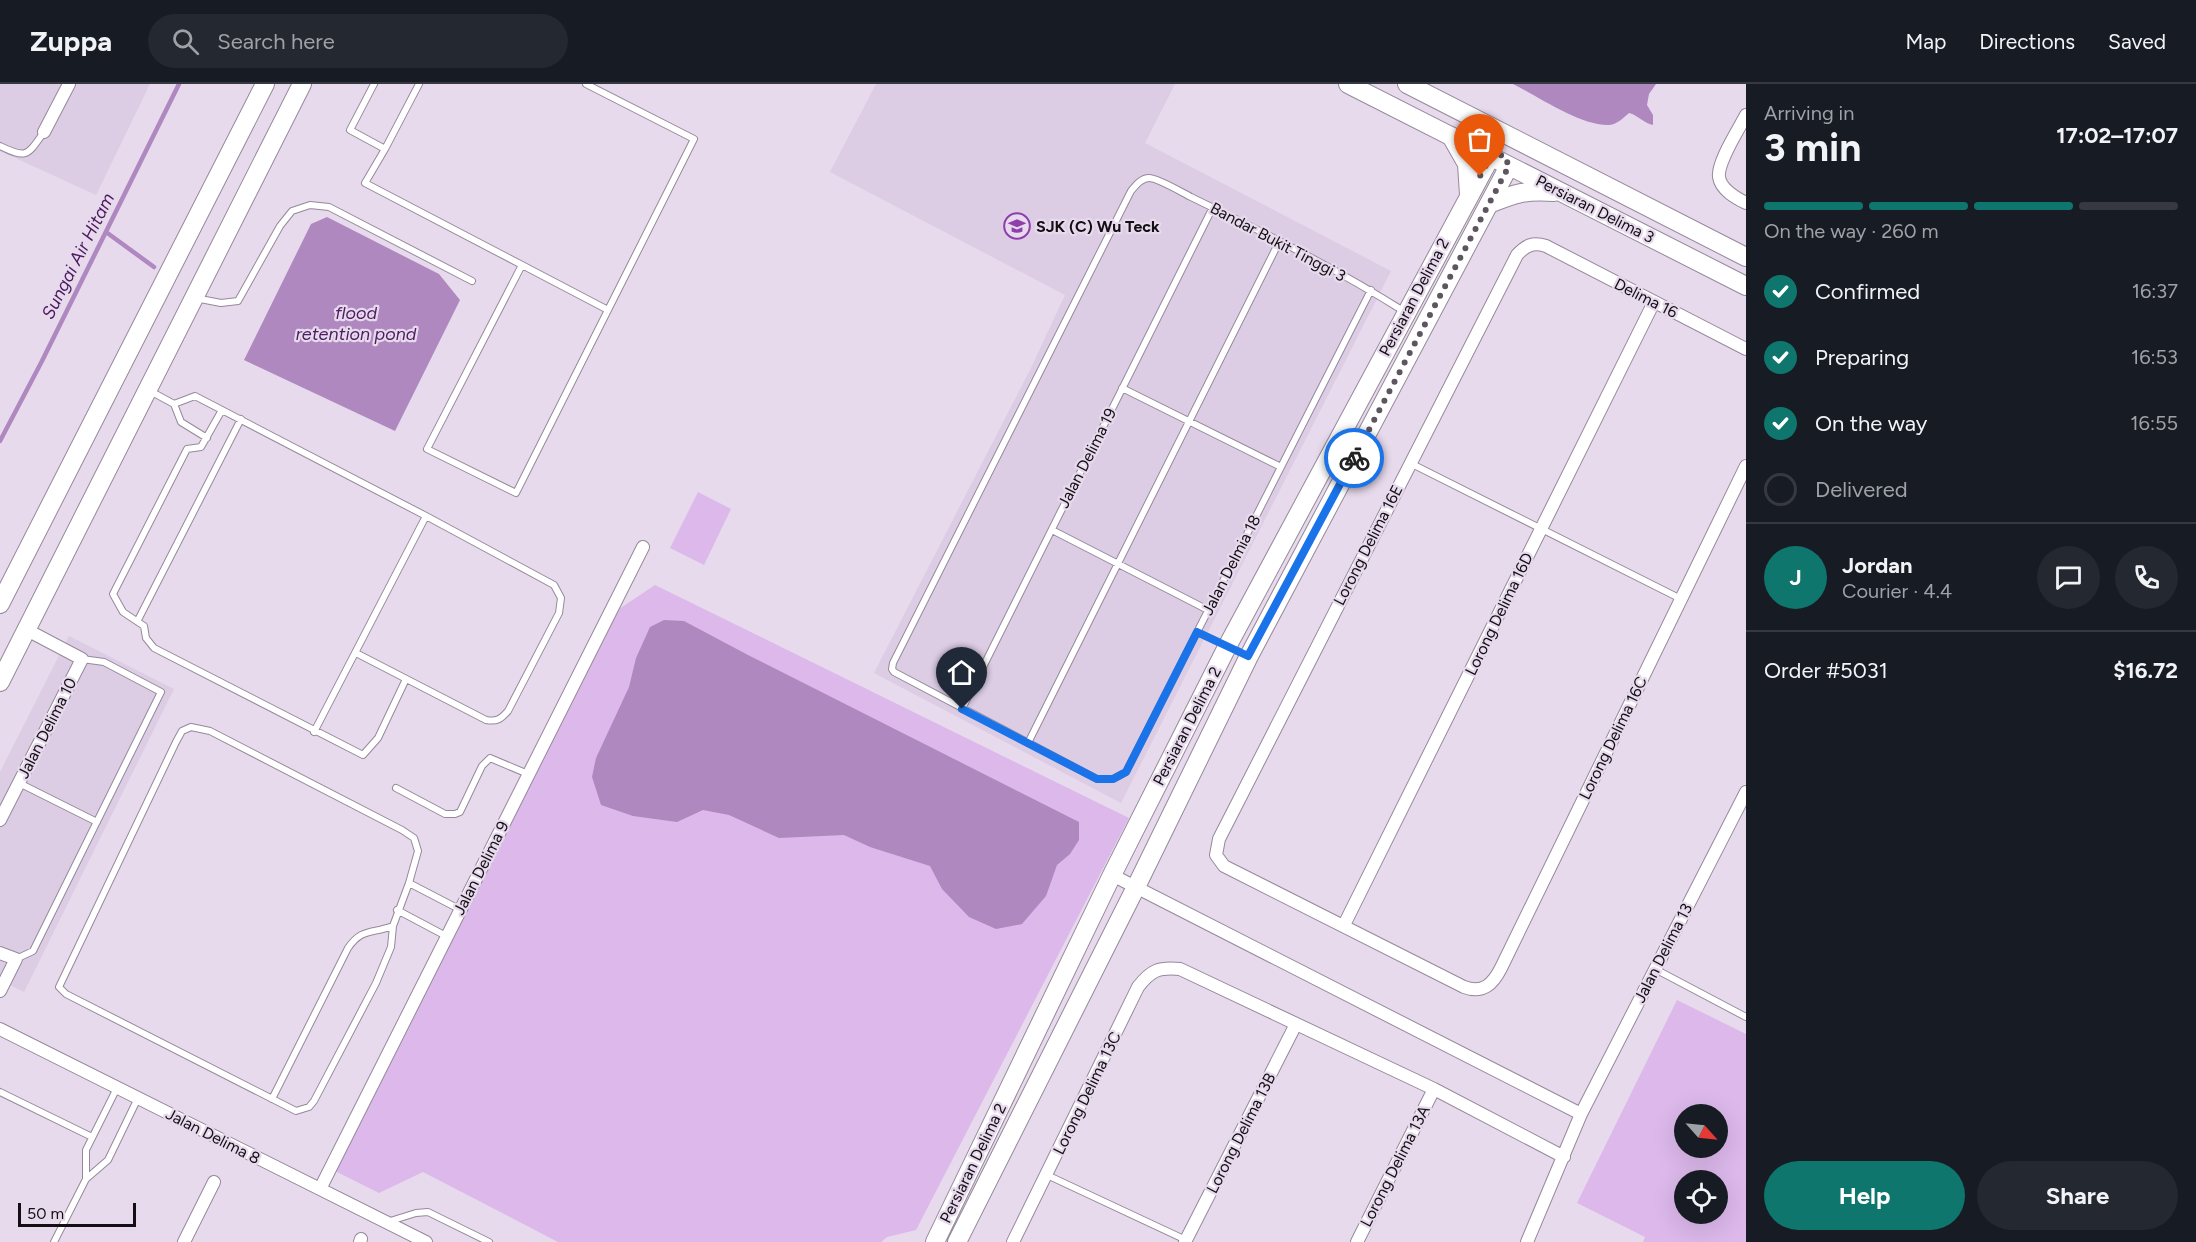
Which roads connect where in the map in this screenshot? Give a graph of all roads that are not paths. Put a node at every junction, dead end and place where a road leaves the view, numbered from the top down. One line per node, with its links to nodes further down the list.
1 (69, 84): 11 (street)
2 (265, 84): 50 (street)
3 (302, 84): 29 (street)
4 (374, 84): 15 (lane)
5 (419, 84): 15 (lane)
6 (586, 84): 31 (lane)
7 (1348, 84): 12 (street, Persiaran Delima 3)
8 (1407, 84): 10 (street, Persiaran Delima 3)
9 (1746, 115): 19 (street)
10 (1489, 126): 14 (street, Persiaran Delima 3); 16 (street)
11 (44, 132): 13 (lane)
12 (1451, 136): 16 (street, Persiaran Delima 3); 18 (street)
13 (0, 146)
14 (1532, 148): 16 (street); 24 (street, Persiaran Delima 3)
15 (385, 149): 25 (lane)
16 (1501, 159): 17 (street, Persiaran Delima 3); 18 (street, Persiaran Delima 2); 20 (street, Persiaran Delima 2)
17 (1562, 193): 20 (street); 27 (street, Persiaran Delima 3)
18 (1469, 195): 32 (street, Persiaran Delima 2)
19 (1741, 200)
20 (1489, 204): 57 (street, Persiaran Delima 2)
21 (1213, 207): 22 (lane, Bandar Bukit Tinggi 3); 34 (lane, Jalan Delima 19); 59 (lane, Bandar Bukit Tinggi 3)
22 (1279, 242): 28 (lane, Bandar Bukit Tinggi 3); 39 (lane)
23 (1546, 246): 30 (street, Delima 16); 41 (street, Lorong Delima 16E)
24 (1746, 257)
25 (522, 265): 31 (lane); 31 (lane)
26 (471, 281): 29 (lane)
27 (1746, 286)
28 (1371, 290): 32 (lane, Bandar Bukit Tinggi 3); 43 (lane, Jalan Delmia 18)
29 (195, 298): 35 (street)
30 (1654, 302): 33 (street, Delima 16); 45 (street, Lorong Delima 16D)
31 (608, 310)
32 (1406, 312): 55 (street, Persiaran Delima 2)
33 (1746, 349)
34 (1122, 388): 39 (lane); 46 (lane, Jalan Delima 19)
35 (148, 391): 36 (lane); 53 (street)
36 (174, 405): 37 (lane); 40 (lane)
37 (222, 410): 38 (lane); 40 (lane)
38 (242, 419): 44 (lane); 52 (lane)
39 (1189, 422): 43 (lane); 48 (lane)
40 (207, 438): 52 (lane)
41 (1410, 462): 45 (lane); 76 (street, Lorong Delima 16E)
42 (1746, 466): 49 (street, Lorong Delima 16C)
43 (1281, 467): 51 (lane, Jalan Delmia 18)
44 (426, 516): 56 (lane); 60 (lane)
45 (1541, 528): 49 (lane); 76 (street, Lorong Delima 16D)
46 (1052, 530): 48 (lane); 62 (lane, Jalan Delima 19)
47 (644, 547): 65 (street, Jalan Delima 9)
48 (1117, 564): 51 (lane); 64 (lane)
49 (1681, 599): 76 (street, Lorong Delima 16C)
50 (0, 604)
51 (1208, 610): 54 (lane, Jalan Delmia 18)
52 (138, 620): 63 (lane)
53 (27, 630): 58 (street, Jalan Delima 10); 61 (street)
54 (1197, 632): 55 (lane); 64 (lane, Jalan Delmia 18)
55 (1228, 645): 57 (lane); 71 (street, Persiaran Delima 2)
56 (356, 653): 60 (lane); 63 (lane)
57 (1248, 656): 73 (street, Persiaran Delima 2)
58 (82, 659): 66 (street, Jalan Delima 10); 70 (lane)
59 (899, 675): 62 (lane, Jalan Delmia 18)
60 (406, 679): 63 (lane)
61 (0, 682)
62 (962, 709): 64 (lane, Jalan Delmia 18)
63 (314, 732)
64 (1028, 743)
65 (528, 774): 67 (lane); 74 (street, Jalan Delima 9)
66 (19, 783): 69 (street, Jalan Delima 10); 70 (lane)
67 (396, 788)
68 (1746, 792): 81 (street, Jalan Delima 13)
69 (0, 820)
70 (97, 822): 80 (lane)
71 (1112, 875): 73 (street); 103 (street, Persiaran Delima 2)
72 (409, 883): 74 (lane); 75 (lane); 90 (lane)
73 (1136, 887): 91 (street); 104 (street, Persiaran Delima 2)
74 (459, 909): 78 (street, Jalan Delima 9)
75 (397, 910): 77 (lane); 78 (lane)
76 (1344, 925)
77 (393, 926): 90 (lane); 90 (lane)
78 (446, 936): 97 (street, Jalan Delima 9)
79 (0, 953): 80 (street)
80 (16, 959): 82 (street)
81 (1655, 969): 83 (lane); 91 (street, Jalan Delima 13)
82 (0, 991)
83 (1746, 1017)
84 (1296, 1024): 87 (street); 94 (street, Lorong Delima 13C); 106 (street, Lorong Delima 13B)
85 (0, 1029): 86 (street, Jalan Delima 8)
86 (117, 1088): 89 (street, Jalan Delima 8); 92 (lane)
87 (1434, 1089): 93 (street); 107 (street, Lorong Delima 13A)
88 (0, 1092): 92 (lane)
89 (138, 1098): 95 (lane); 97 (street, Jalan Delima 8)
90 (272, 1099)
91 (1581, 1114): 93 (street, Jalan Delima 13)
92 (92, 1137): 95 (lane)
93 (1564, 1157): 108 (street)
94 (1047, 1175): 105 (street, Lorong Delima 13C); 106 (lane)
95 (86, 1179): 99 (lane)
96 (214, 1182): 100 (street)
97 (320, 1189): 98 (street, Jalan Delima 8)
98 (386, 1222): 101 (street, Jalan Delima 8); 102 (lane)
99 (54, 1242)
100 (184, 1242)
101 (426, 1242)
102 (489, 1242)
103 (935, 1242)
104 (957, 1242)
105 (1013, 1242)
106 (1187, 1242)
107 (1357, 1242)
108 (1527, 1242)

